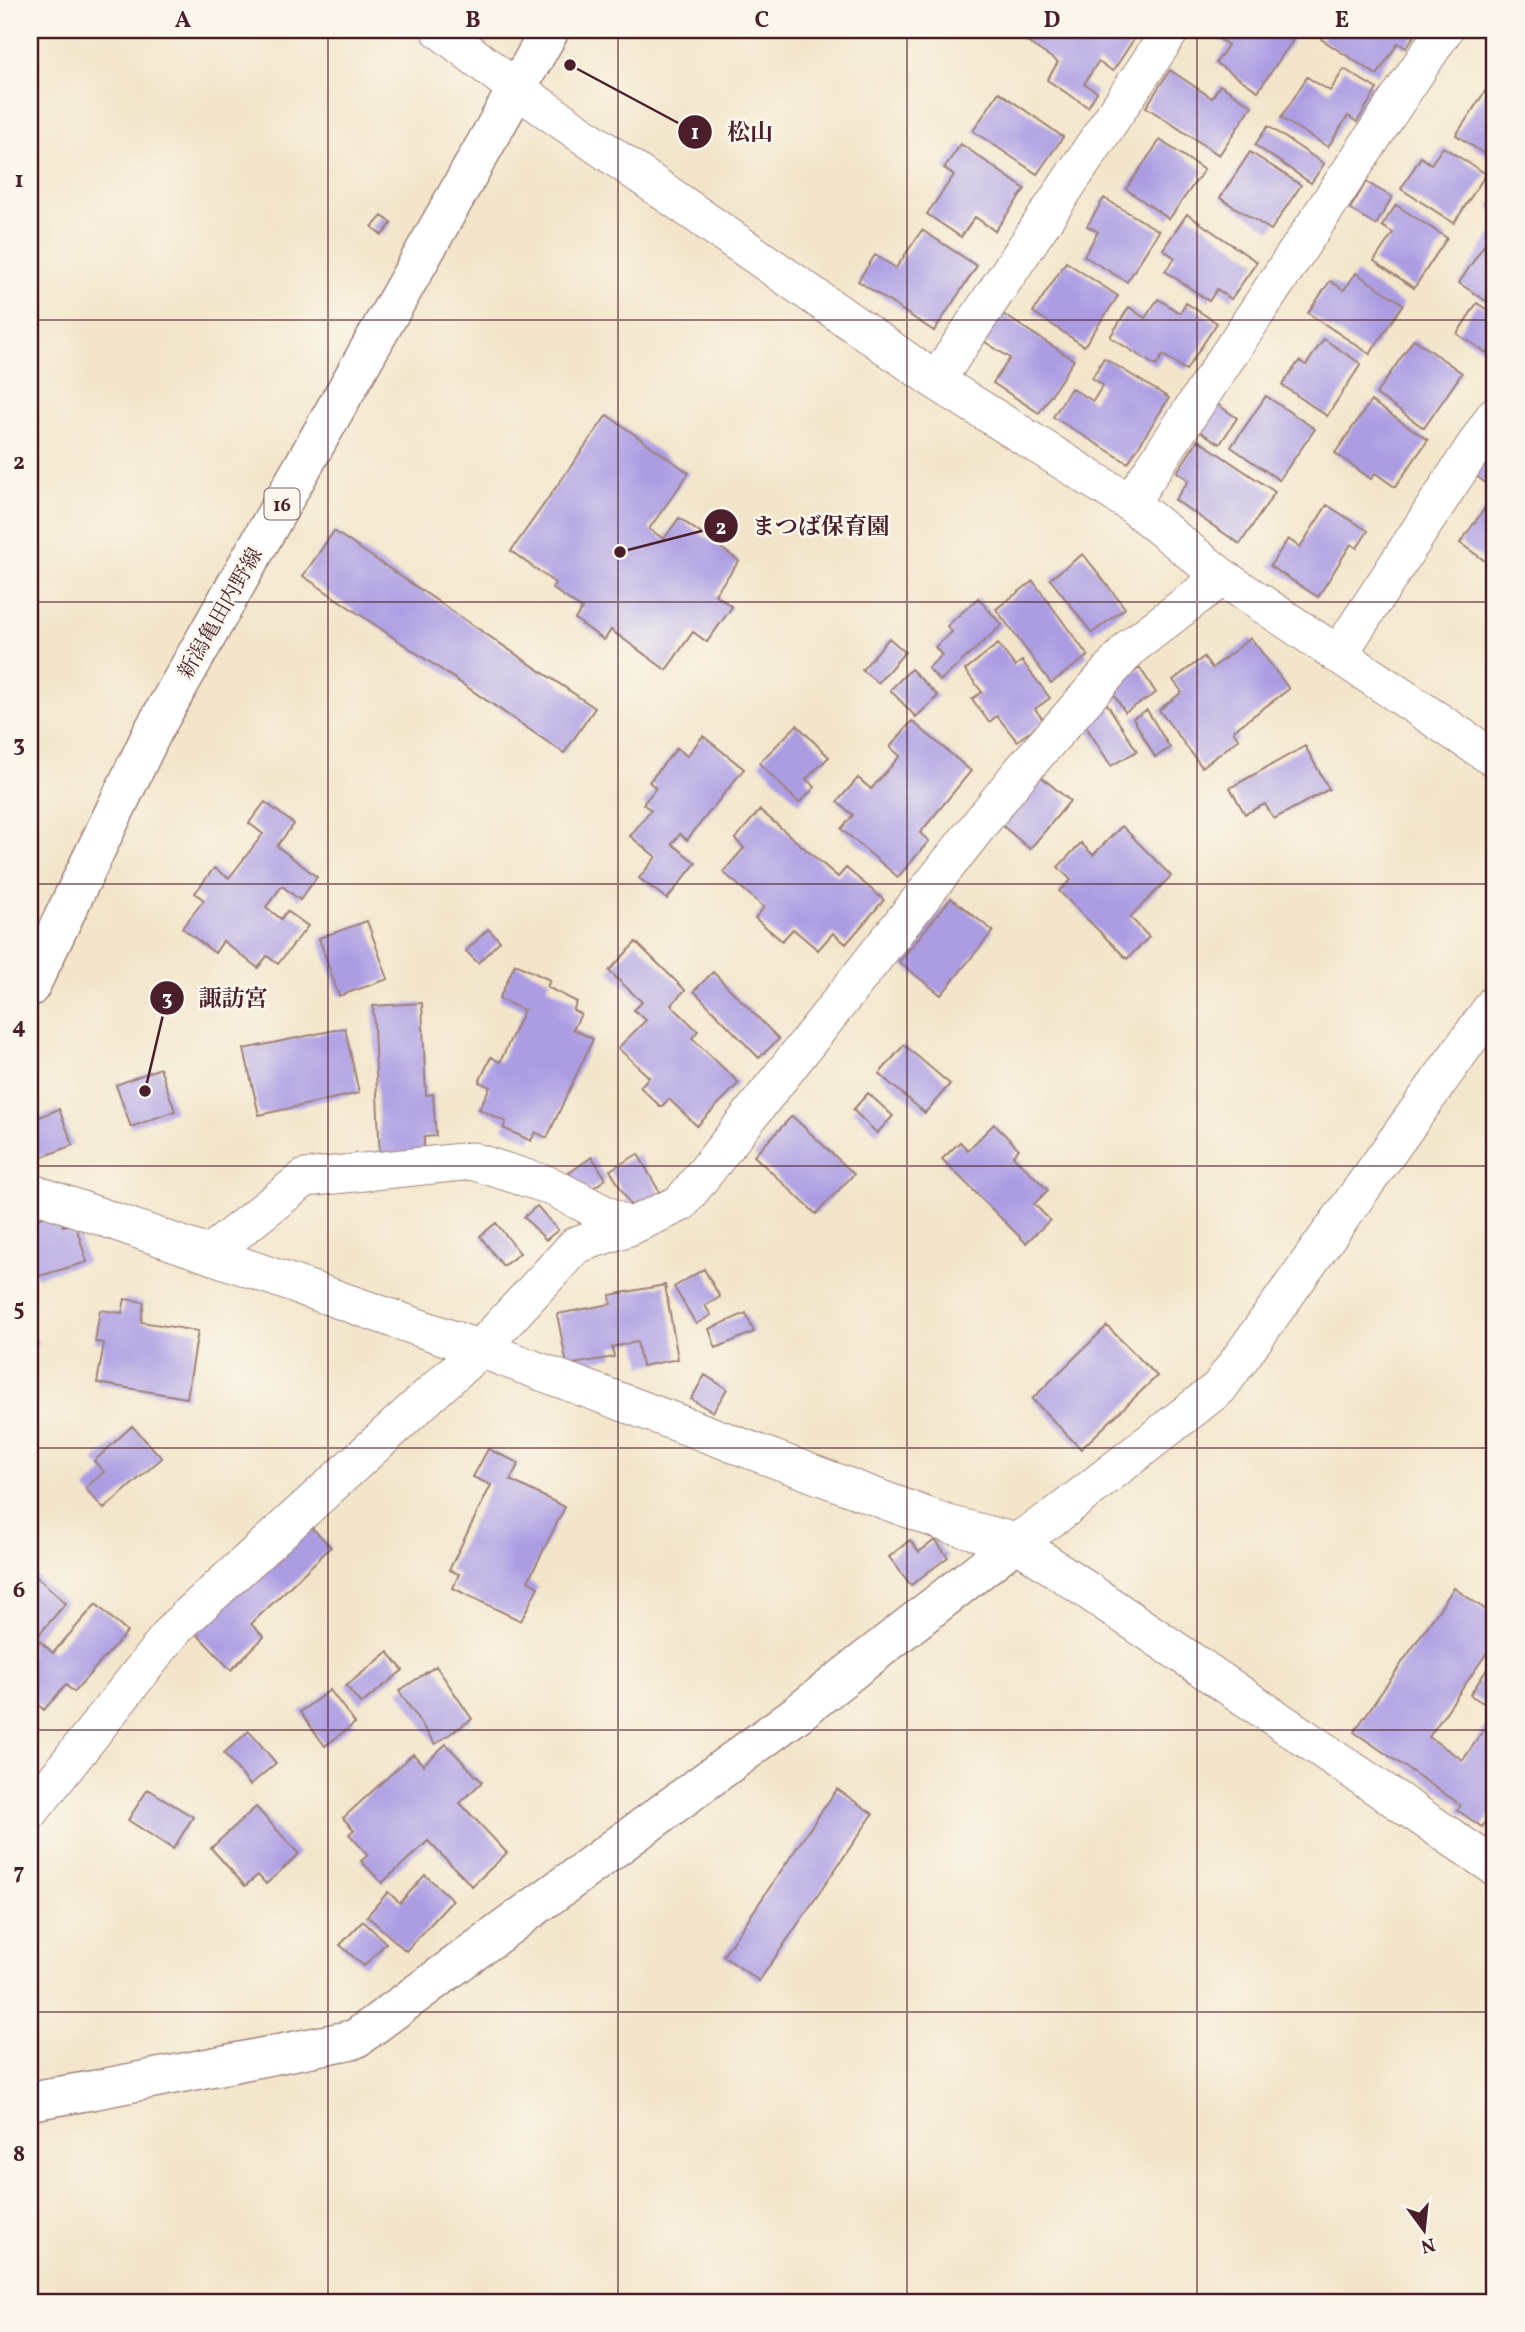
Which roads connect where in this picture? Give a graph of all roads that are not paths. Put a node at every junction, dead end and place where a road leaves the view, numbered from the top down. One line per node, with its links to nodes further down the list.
1 (440, 30): 5 (street)
2 (550, 30): 5 (street, 新潟亀田内野線 / 16)
3 (1171, 30): 6 (street)
4 (1444, 30): 8 (street)
5 (518, 90): 6 (street); 12 (street, 新潟亀田内野線 / 16)
6 (936, 381): 8 (street)
7 (1495, 415): 10 (street)
8 (1130, 503): 9 (street)
9 (1222, 577): 10 (street); 15 (street)
10 (1338, 655): 11 (street)
11 (1495, 759)
12 (30, 986)
13 (1495, 1003): 18 (street)
14 (30, 1192): 16 (street)
15 (629, 1227): 16 (street); 17 (street)
16 (209, 1254): 17 (street)
17 (481, 1349): 18 (street); 19 (street)
18 (1016, 1542): 20 (street); 21 (street)
19 (30, 1812)
20 (1495, 1867)
21 (30, 2101)

